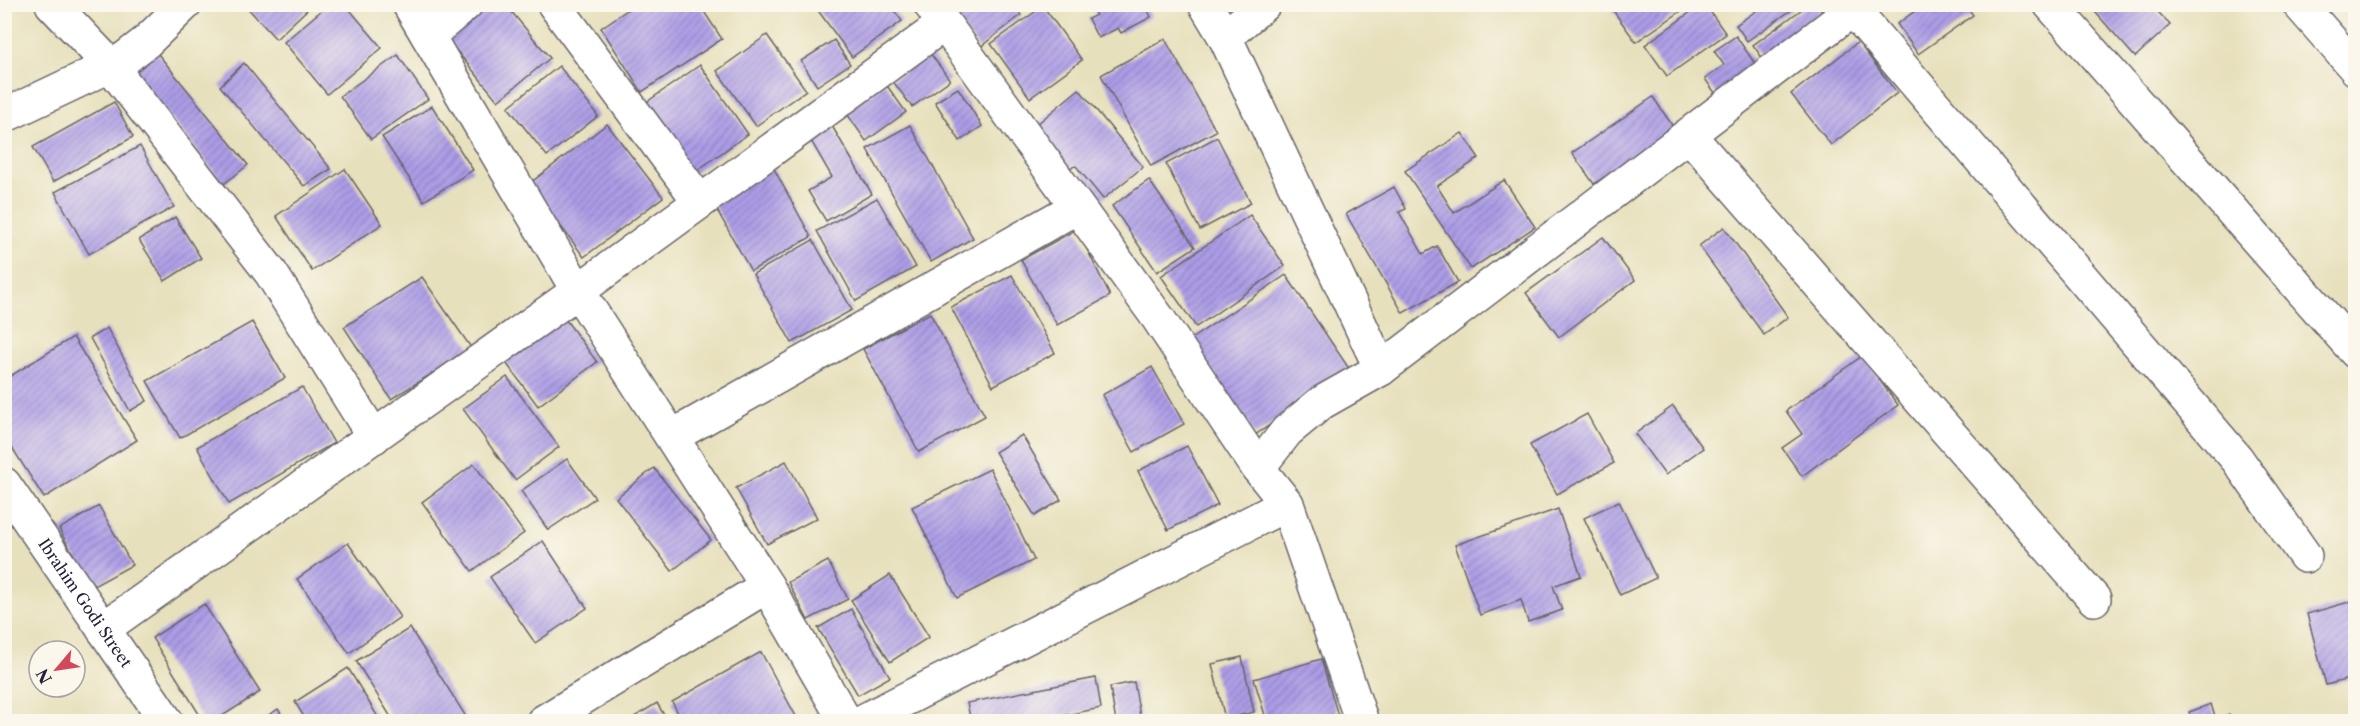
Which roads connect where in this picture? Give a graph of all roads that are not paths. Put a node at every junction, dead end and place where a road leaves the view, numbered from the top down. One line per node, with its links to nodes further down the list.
1 (52, 4): 14 (street)
2 (185, 4): 14 (street)
3 (409, 4): 12 (street)
4 (466, 4): 12 (street)
5 (554, 4): 18 (street)
6 (1205, 4): 13 (street)
7 (1264, 4): 13 (street)
8 (2050, 4): 21 (street)
9 (2299, 4): 15 (street)
10 (1853, 6): 17 (street); 28 (street)
11 (937, 14): 18 (street); 19 (street)
12 (428, 36): 20 (street)
13 (1225, 37): 22 (street)
14 (110, 65): 16 (street); 24 (street)
15 (2355, 69)
16 (4, 116)
17 (1689, 135): 22 (street); 30 (street)
18 (700, 202): 20 (street)
19 (1077, 207): 23 (street); 25 (street)
20 (578, 291): 23 (street); 24 (street)
21 (2355, 352)
22 (1381, 369): 25 (street)
23 (673, 436): 29 (street)
24 (374, 437): 31 (street)
25 (1258, 468): 27 (street)
26 (4, 484): 31 (street, Ibrahim Godi Street)
27 (1287, 504): 35 (street); 36 (street)
28 (2305, 555)
29 (767, 586): 33 (street); 34 (street)
30 (2094, 599)
31 (103, 629): 32 (street, Ibrahim Godi Street)
32 (167, 722)
33 (543, 722)
34 (846, 722)
35 (861, 722)
36 (1362, 722)

